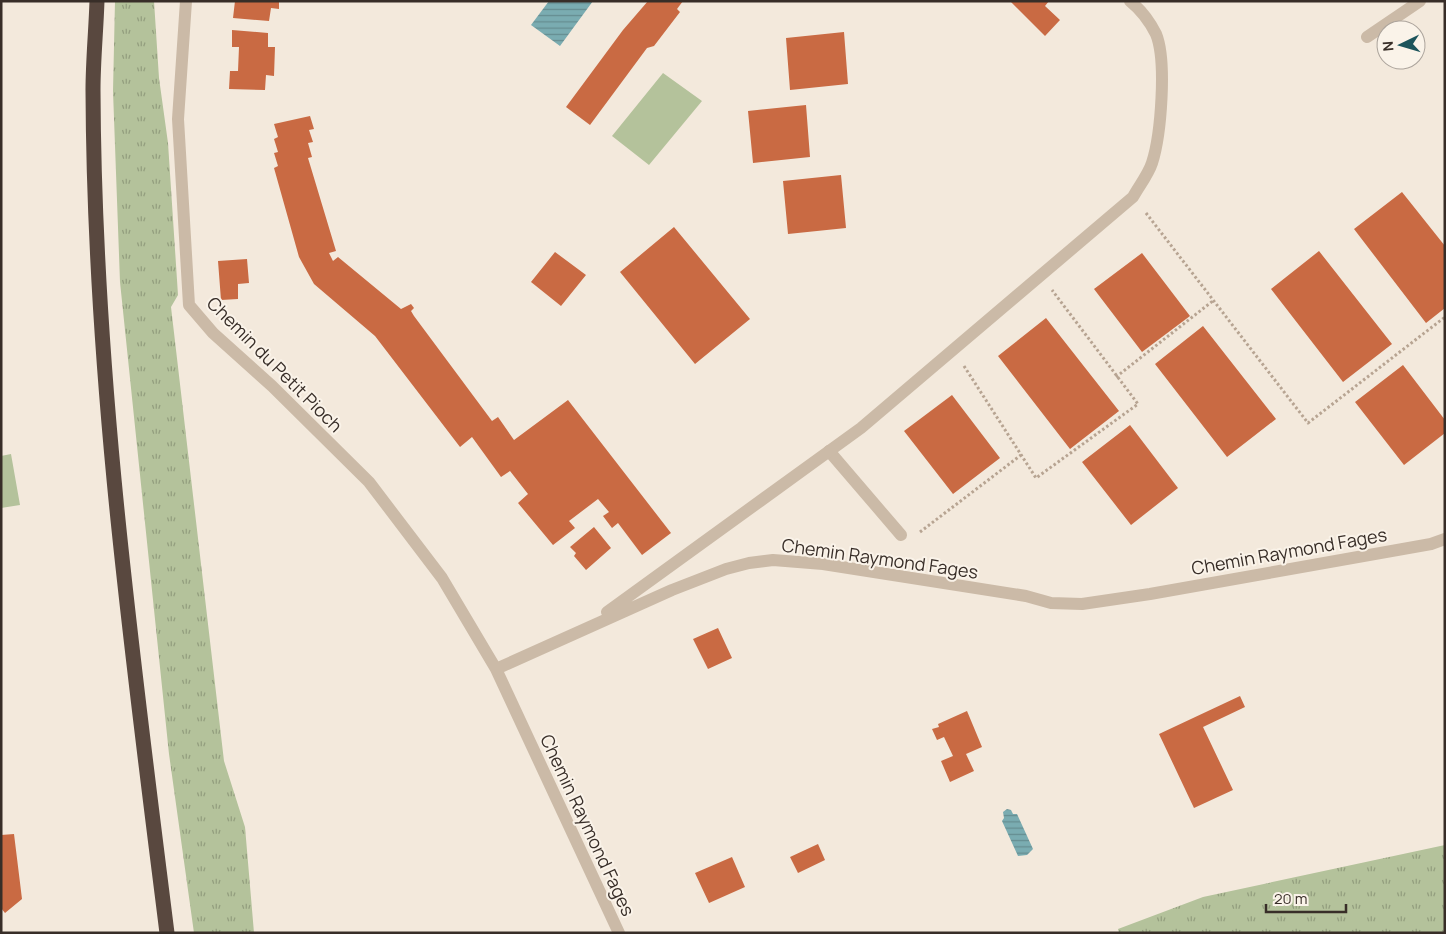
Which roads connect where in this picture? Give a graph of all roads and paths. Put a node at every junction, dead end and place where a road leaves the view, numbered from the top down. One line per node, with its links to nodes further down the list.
1 (97, 1): 19 (highway)
2 (186, 1): 18 (street, Chemin du Petit Pioch)
3 (1130, 1): 6 (street)
4 (1420, 1): 5 (street)
5 (1367, 37)
6 (1133, 196): 7 (street); 8 (path)
7 (1041, 275): 10 (street); 11 (path)
8 (1214, 300): 9 (path); 11 (path)
9 (1445, 317)
10 (954, 349): 12 (street); 13 (path)
11 (1116, 377): 13 (path)
12 (829, 451): 14 (street); 17 (street)
13 (1021, 455): 15 (path)
14 (901, 535)
15 (915, 536)
16 (1445, 538): 17 (street, Chemin Raymond Fages)
17 (587, 627): 18 (street, Chemin Raymond Fages)
18 (496, 669): 20 (street, Chemin Raymond Fages)
19 (167, 933)
20 (620, 933)

